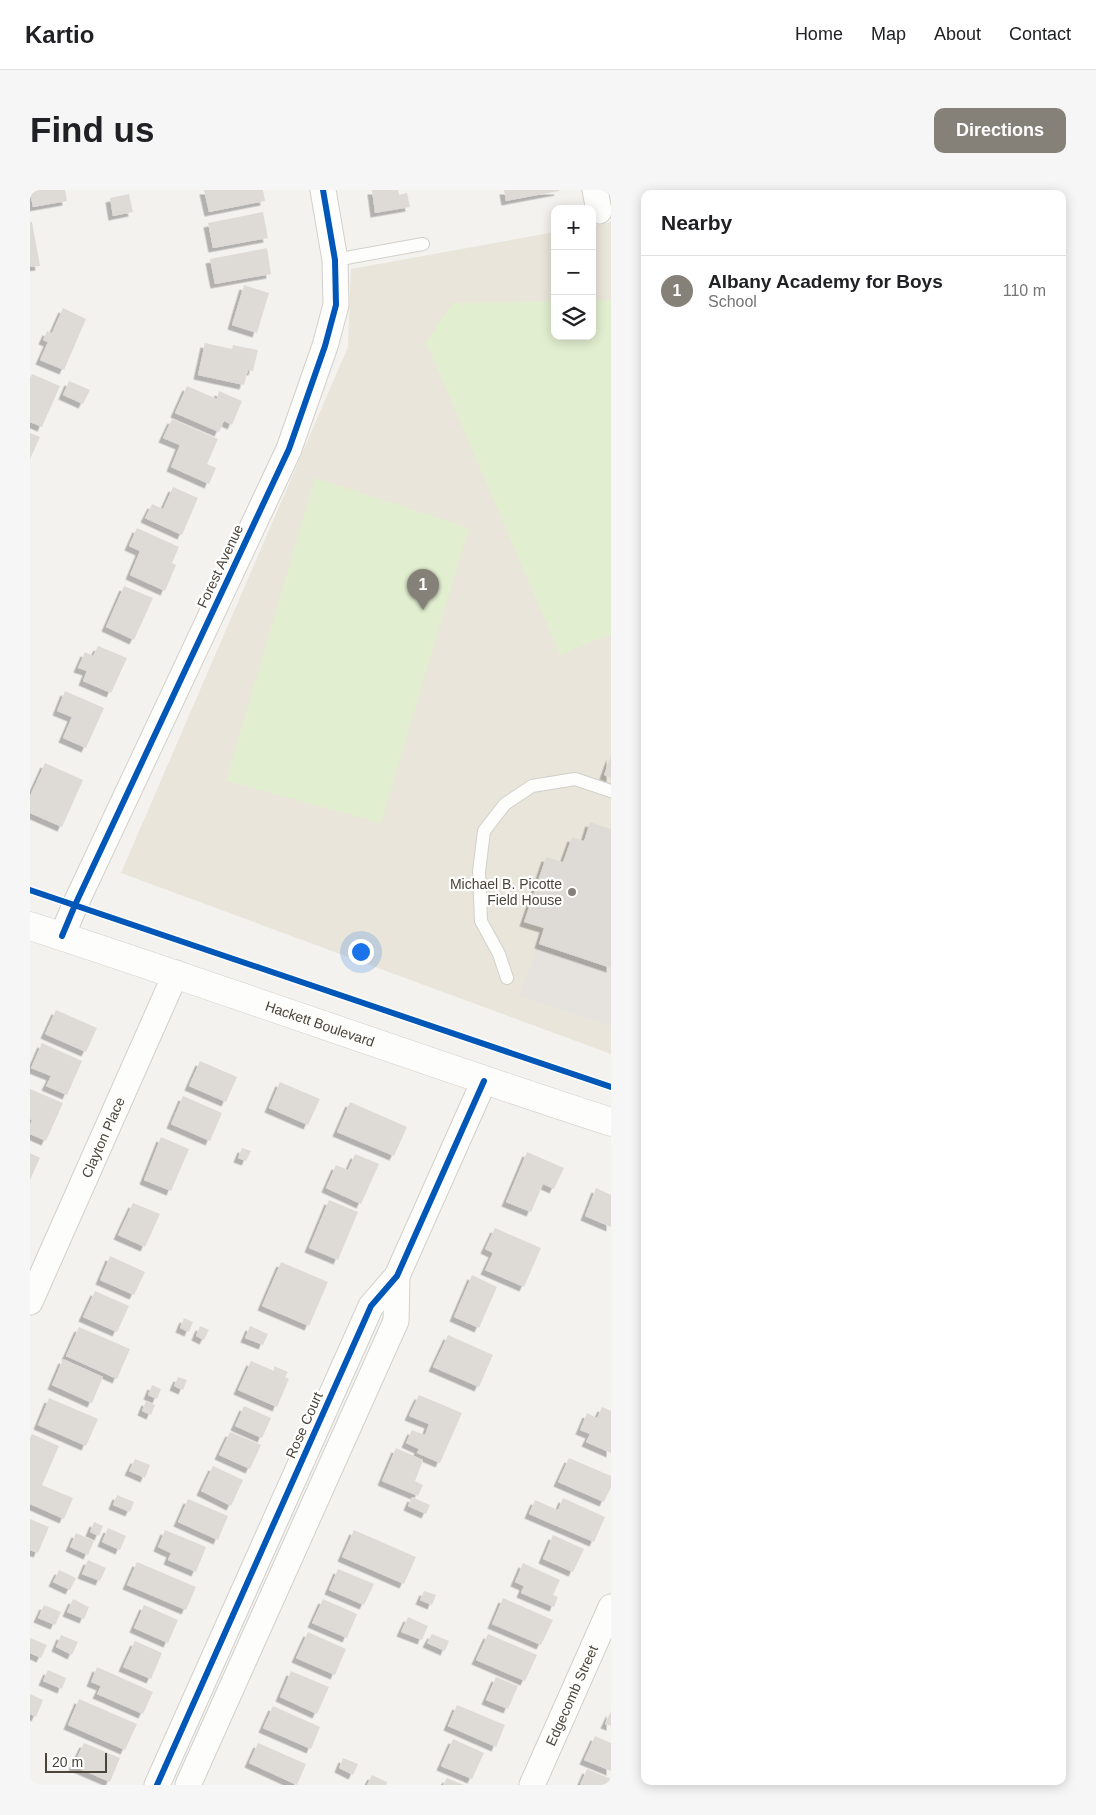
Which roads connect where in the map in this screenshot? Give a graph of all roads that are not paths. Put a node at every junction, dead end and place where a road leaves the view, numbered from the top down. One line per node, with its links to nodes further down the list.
1 (323, 190): 3 (street, Forest Avenue)
2 (423, 244): 3 (lane)
3 (335, 260): 6 (street, Forest Avenue)
4 (611, 791): 8 (lane)
5 (30, 926): 6 (street, Hackett Boulevard)
6 (62, 936): 7 (street, Hackett Boulevard)
7 (176, 973): 9 (street, Hackett Boulevard); 11 (street, Clayton Place)
8 (507, 978)
9 (484, 1081): 10 (street, Hackett Boulevard); 12 (street, Rose Court)
10 (611, 1122)
11 (30, 1302)
12 (291, 1519): 14 (street, Rose Court); 15 (street, Rose Court)
13 (611, 1607): 16 (street, Edgecomb Street)
14 (157, 1785)
15 (188, 1785)
16 (532, 1785)

